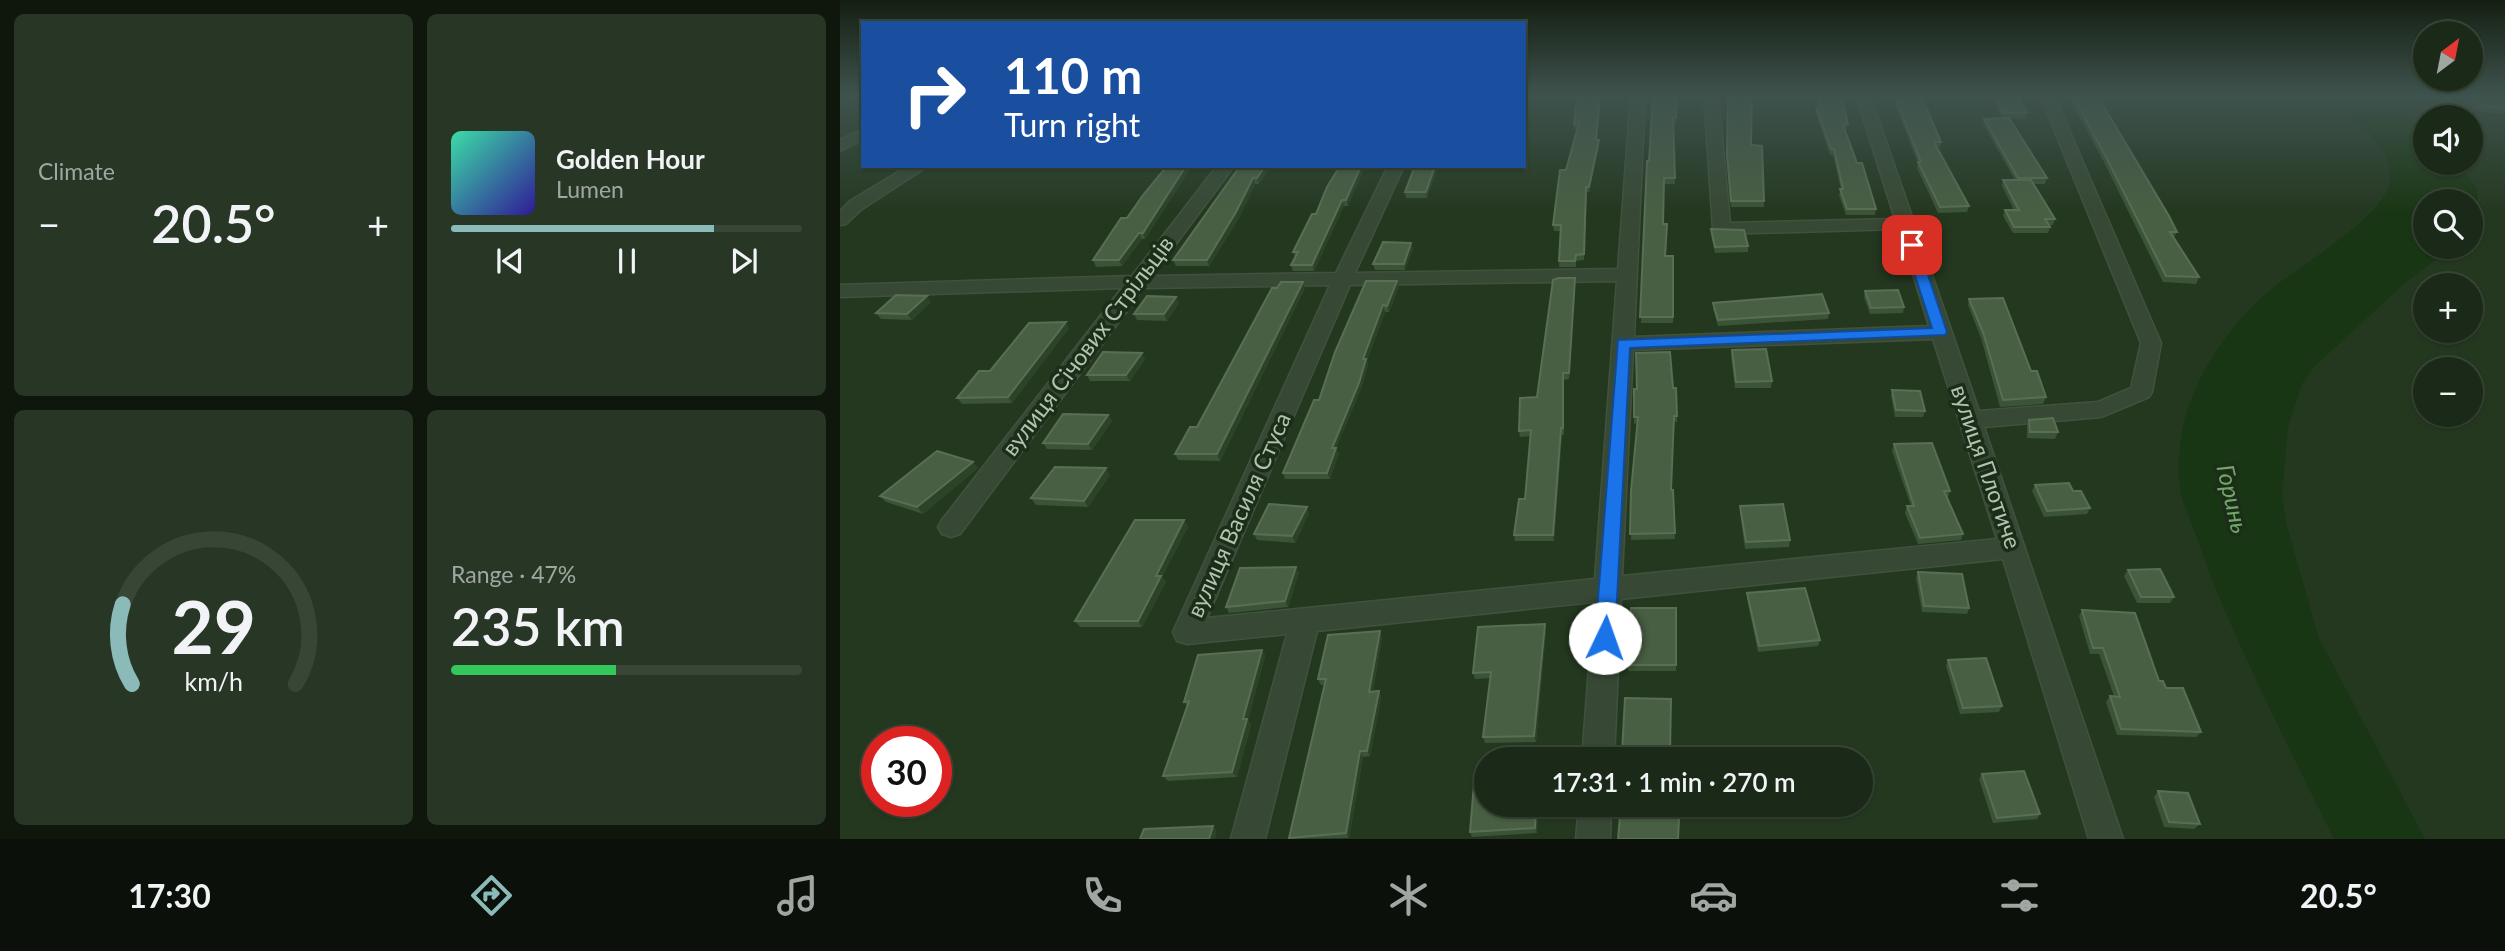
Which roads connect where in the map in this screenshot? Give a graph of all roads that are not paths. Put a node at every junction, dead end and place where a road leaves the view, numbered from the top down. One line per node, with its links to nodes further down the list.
1 (1636, 134): 12 (street)
2 (1714, 134): 11 (street)
3 (1875, 134): 11 (street, вулиця Плотиче)
4 (2063, 134): 18 (street)
5 (861, 135): 6 (street)
6 (840, 146)
7 (917, 168): 10 (street)
8 (1224, 168): 14 (street, вулиця Січових Стрільців)
9 (1395, 168): 13 (street, вулиця Василя Стуса)
10 (840, 220)
11 (1904, 224): 16 (street, вулиця Плотиче)
12 (1628, 275): 13 (street); 17 (street)
13 (1342, 279): 14 (street); 22 (street, вулиця Василя Стуса)
14 (1137, 282): 15 (street); 19 (street, вулиця Січових Стрільців)
15 (840, 291)
16 (1940, 332): 17 (street); 18 (street, вулиця Плотиче)
17 (1623, 344): 21 (street)
18 (1970, 420): 20 (street, вулиця Плотиче)
19 (951, 527)
20 (2013, 548): 21 (street, вулиця Василя Стуса); 27 (street, вулиця Плотиче)
21 (1608, 590): 22 (street, вулиця Василя Стуса); 23 (street)
22 (1305, 621): 25 (street)
23 (1599, 747)
24 (1594, 817): 26 (street)
25 (1248, 839)
26 (1593, 839)
27 (2106, 839)

